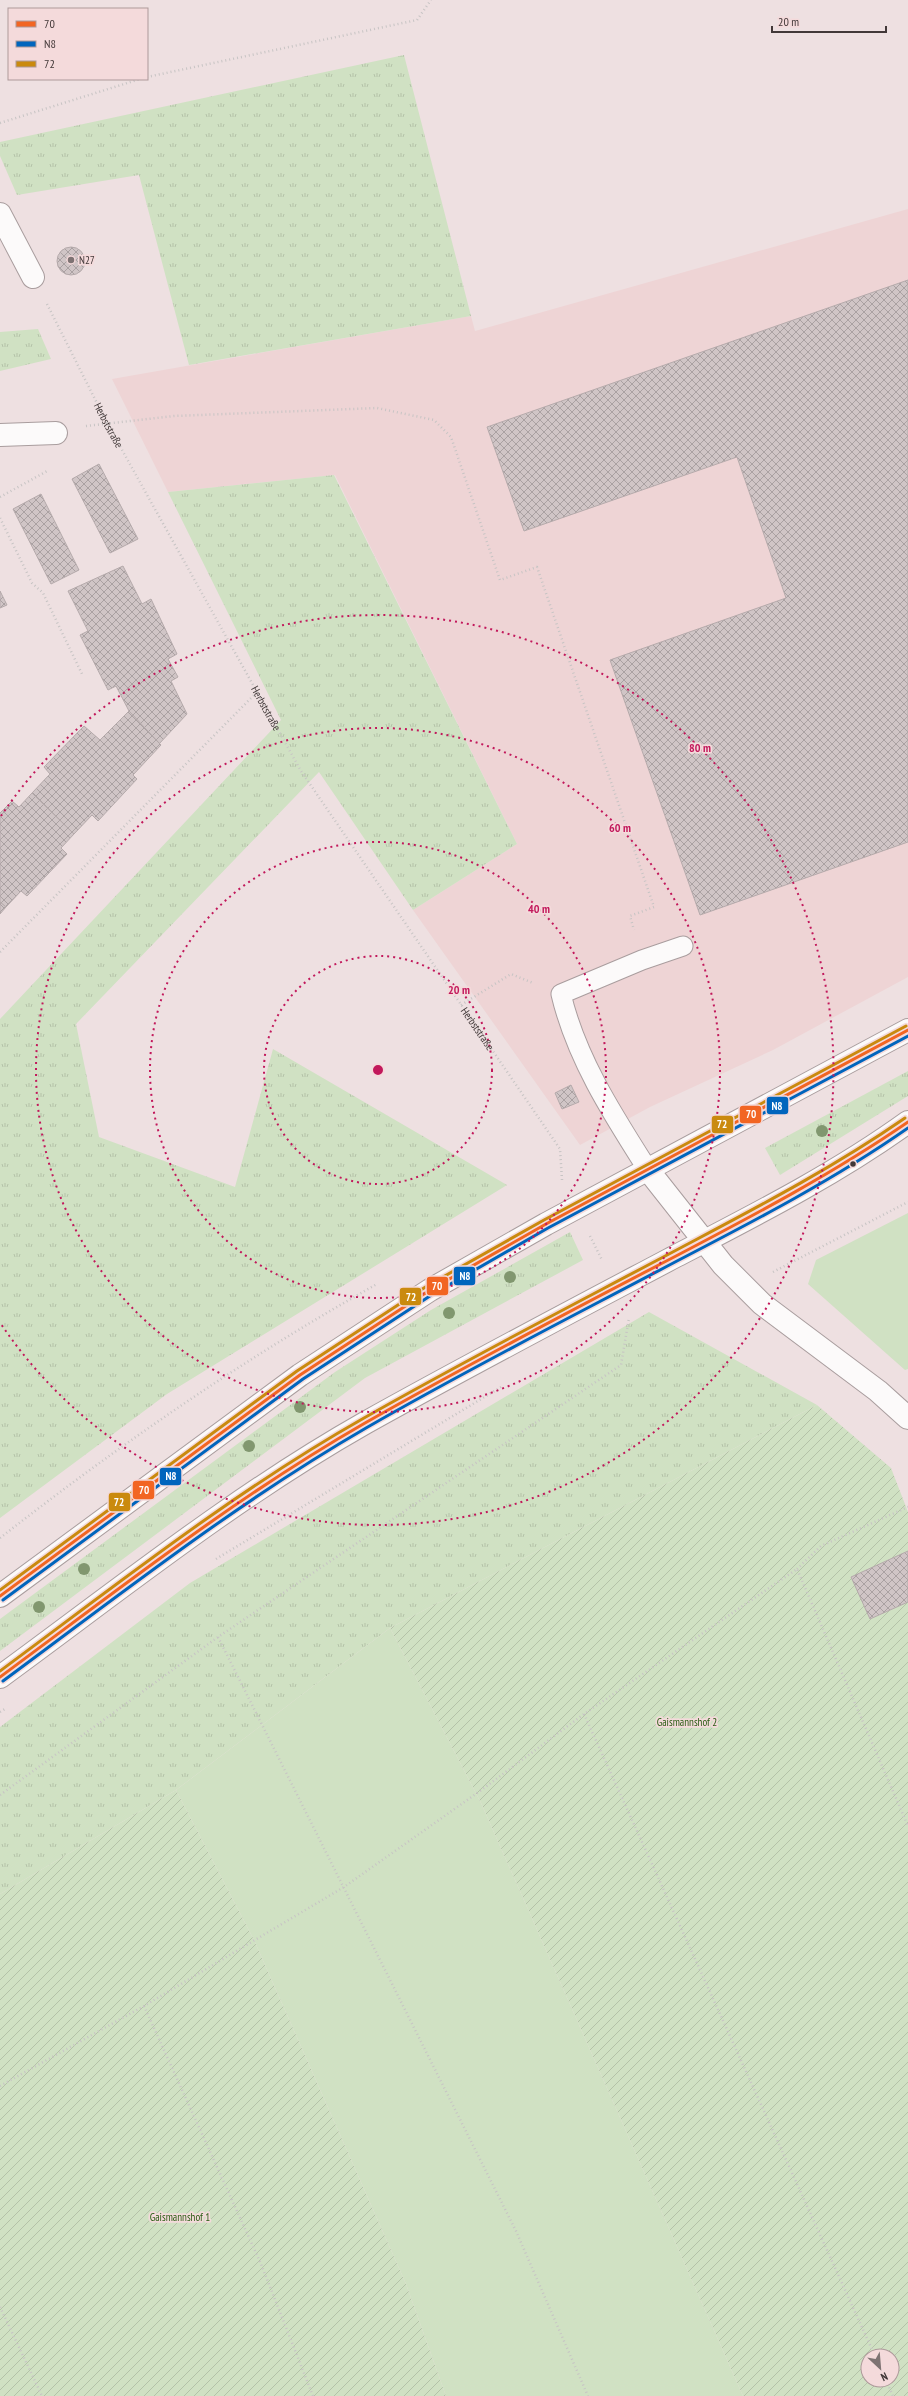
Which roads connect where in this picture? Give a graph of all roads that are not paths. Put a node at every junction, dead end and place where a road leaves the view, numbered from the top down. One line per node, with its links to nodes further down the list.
1 (0, 214): 2 (main road)
2 (33, 277)
3 (56, 433): 4 (main road)
4 (0, 435)
5 (683, 946): 8 (lane)
6 (908, 1030): 8 (main road)
7 (908, 1122): 9 (main road)
8 (648, 1170): 9 (main road); 11 (main road)
9 (704, 1242): 10 (main road); 12 (main road)
10 (908, 1418)
11 (0, 1596)
12 (0, 1677)

